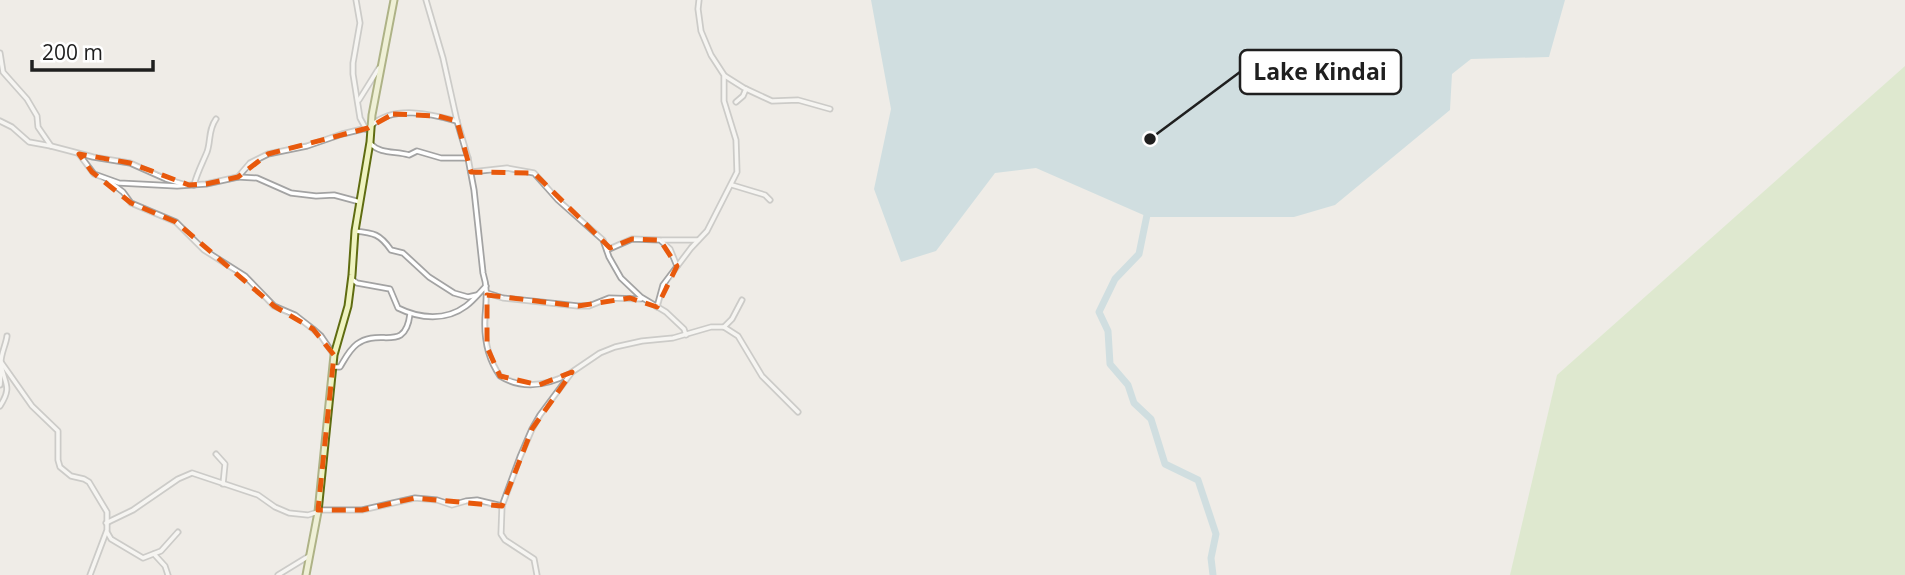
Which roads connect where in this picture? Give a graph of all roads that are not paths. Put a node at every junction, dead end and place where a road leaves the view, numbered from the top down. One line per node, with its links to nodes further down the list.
1 (356, 0): 9 (street)
2 (394, 0): 6 (street)
3 (426, 0): 14 (street)
4 (699, 0): 7 (street)
5 (0, 53): 17 (street)
6 (383, 64): 9 (street); 15 (street)
7 (724, 75): 8 (street); 24 (street)
8 (746, 89): 10 (street); 11 (street)
9 (358, 102): 15 (street)
10 (736, 102)
11 (830, 109)
12 (216, 119): 23 (street)
13 (0, 121): 17 (street)
14 (457, 121): 15 (street); 19 (street)
15 (370, 127): 16 (street); 22 (street)
16 (370, 142): 19 (street); 26 (street)
17 (51, 146): 18 (street)
18 (79, 155): 21 (street); 23 (street)
19 (468, 158): 20 (street)
20 (471, 172): 30 (street); 33 (street)
21 (103, 177): 23 (street); 43 (street)
22 (237, 177): 23 (street); 26 (street)
23 (192, 185)
24 (732, 185): 25 (street); 29 (street)
25 (770, 200)
26 (360, 202): 27 (street)
27 (355, 231): 32 (street); 35 (street)
28 (660, 240): 29 (street); 30 (street); 31 (street)
29 (698, 240): 31 (street)
30 (607, 250): 36 (street)
31 (677, 266): 38 (street)
32 (352, 275): 39 (street); 43 (street)
33 (486, 286): 34 (street); 35 (street)
34 (486, 293): 36 (street); 46 (street)
35 (477, 295): 39 (street)
36 (646, 300): 38 (street)
37 (742, 300): 40 (street)
38 (657, 307): 41 (street)
39 (410, 314): 45 (street)
40 (724, 327): 41 (street); 49 (street)
41 (686, 335): 46 (street)
42 (7, 336): 44 (street)
43 (334, 355): 45 (street)
44 (1, 364): 47 (street); 48 (street); 54 (street)
45 (333, 367): 53 (street)
46 (572, 372): 52 (street)
47 (0, 385)
48 (0, 406)
49 (798, 412)
50 (216, 454): 51 (street)
51 (223, 484): 53 (street); 54 (street)
52 (502, 506): 53 (street); 63 (street)
53 (318, 511): 58 (street)
54 (106, 523): 55 (street)
55 (107, 530): 57 (street); 59 (street)
56 (178, 532): 57 (street)
57 (154, 554): 60 (street)
58 (309, 556): 61 (street); 62 (street)
59 (90, 575)
60 (168, 575)
61 (278, 575)
62 (306, 575)
63 (537, 575)

